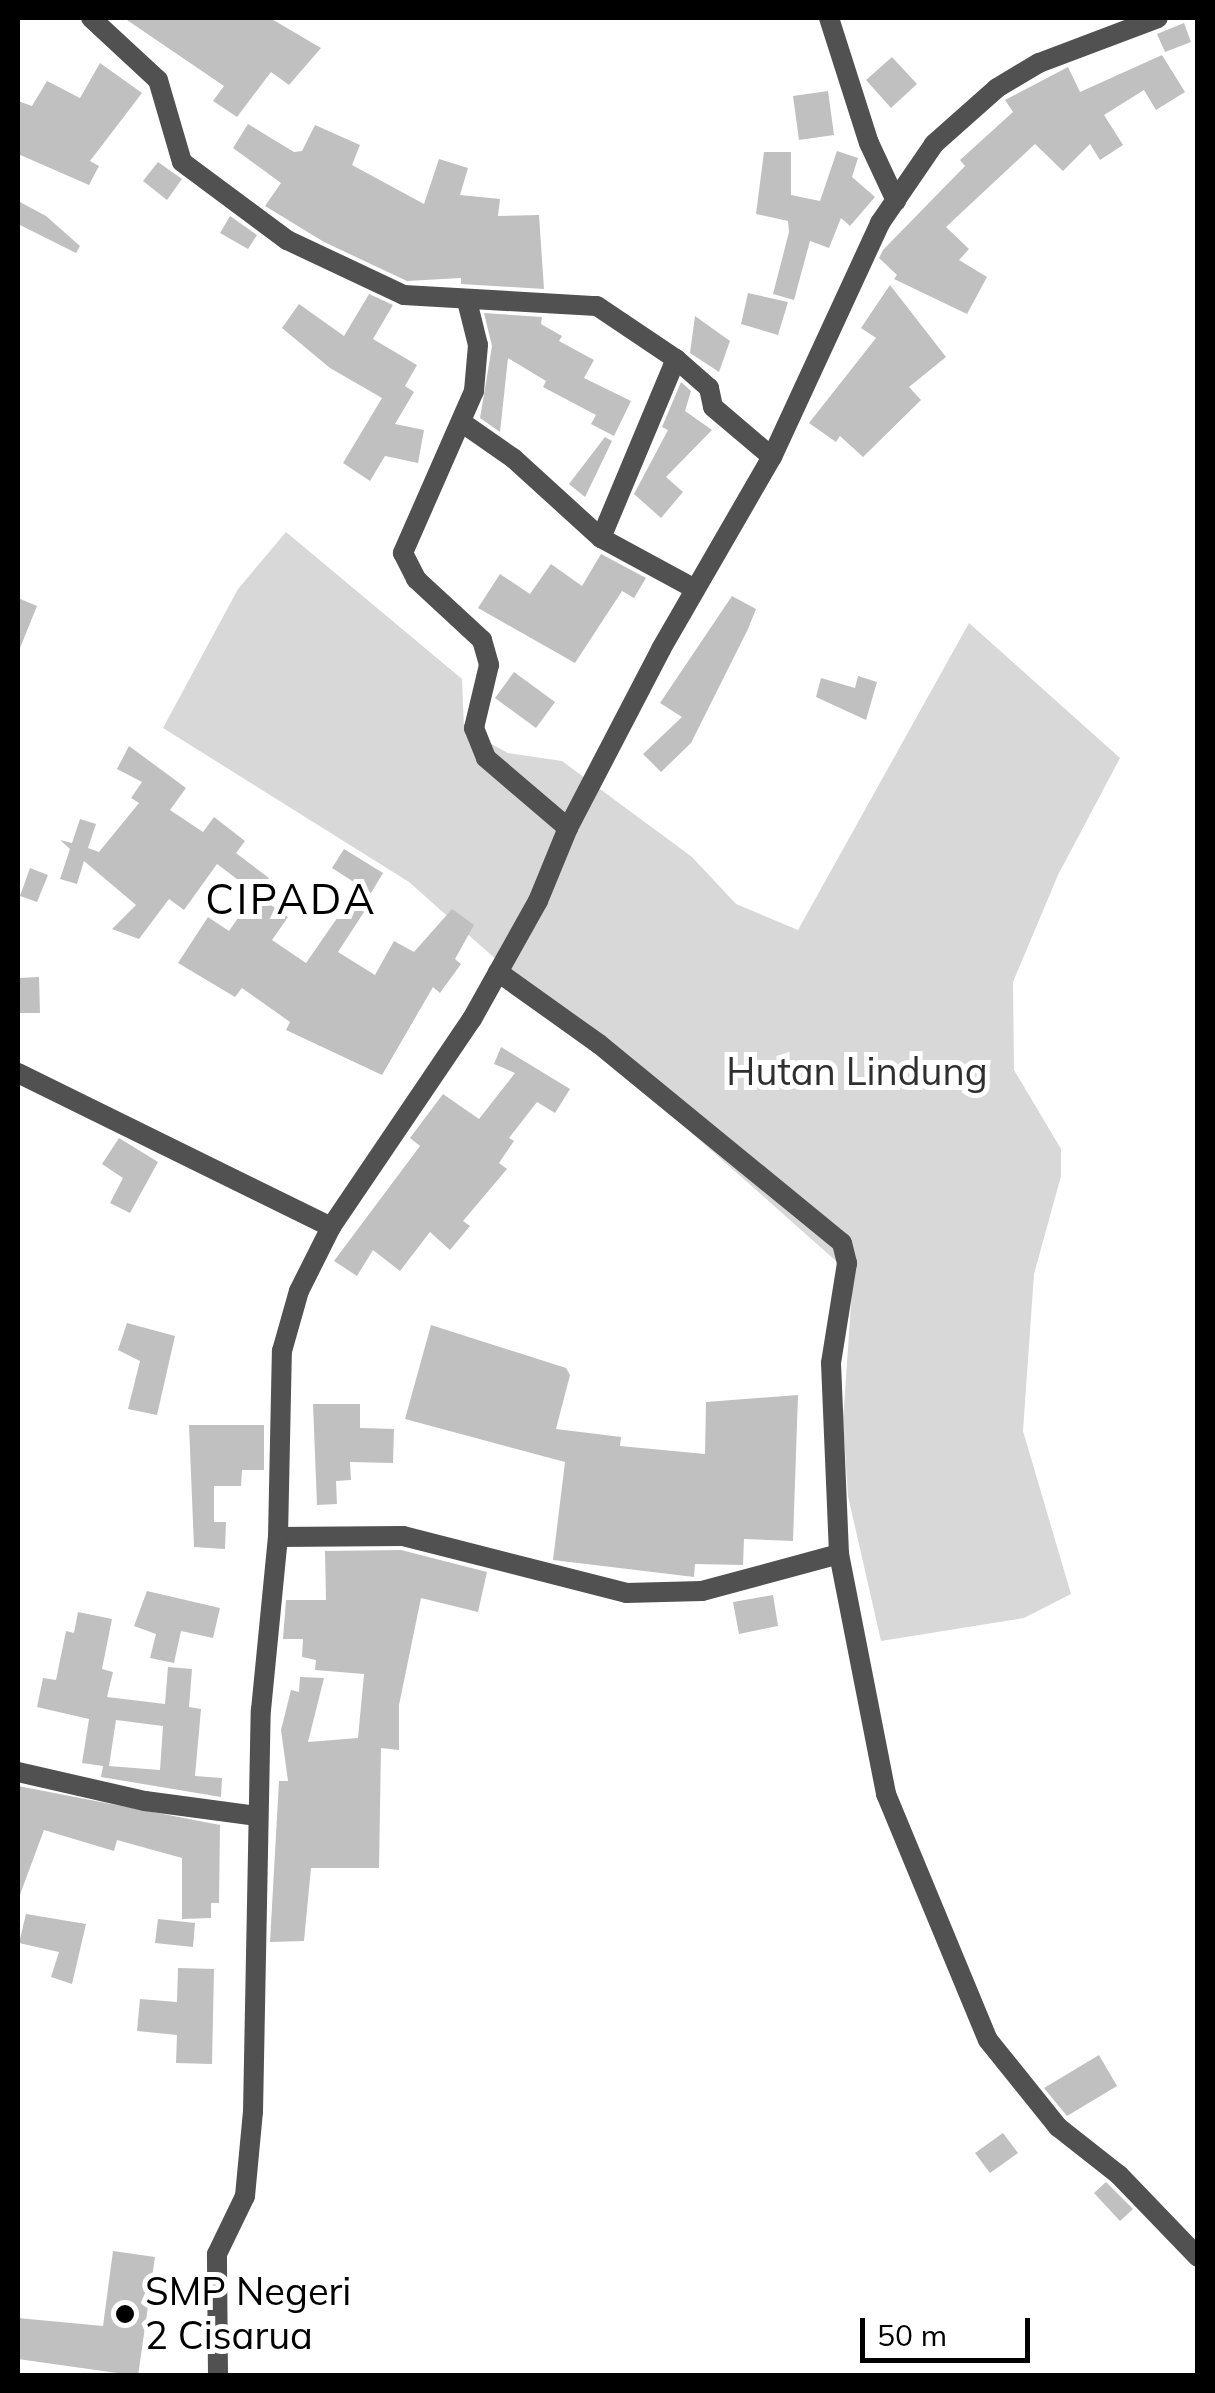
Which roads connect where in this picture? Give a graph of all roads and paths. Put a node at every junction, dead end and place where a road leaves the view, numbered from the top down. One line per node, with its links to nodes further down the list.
1 (91, 18): 5 (street)
2 (829, 18): 4 (street)
3 (1158, 18): 4 (street)
4 (896, 200): 8 (street)
5 (467, 302): 6 (street); 7 (street)
6 (676, 358): 8 (street); 9 (street)
7 (464, 424): 9 (street); 11 (street)
8 (772, 457): 10 (street)
9 (601, 538): 10 (street)
10 (695, 589): 11 (street)
11 (568, 828): 12 (street)
12 (498, 972): 14 (street); 16 (street)
13 (18, 1073): 14 (street)
14 (331, 1227): 15 (street)
15 (278, 1537): 16 (street); 18 (street)
16 (840, 1554): 19 (street)
17 (18, 1772): 18 (street)
18 (258, 1816): 20 (street)
19 (1198, 2258)
20 (218, 2376)

